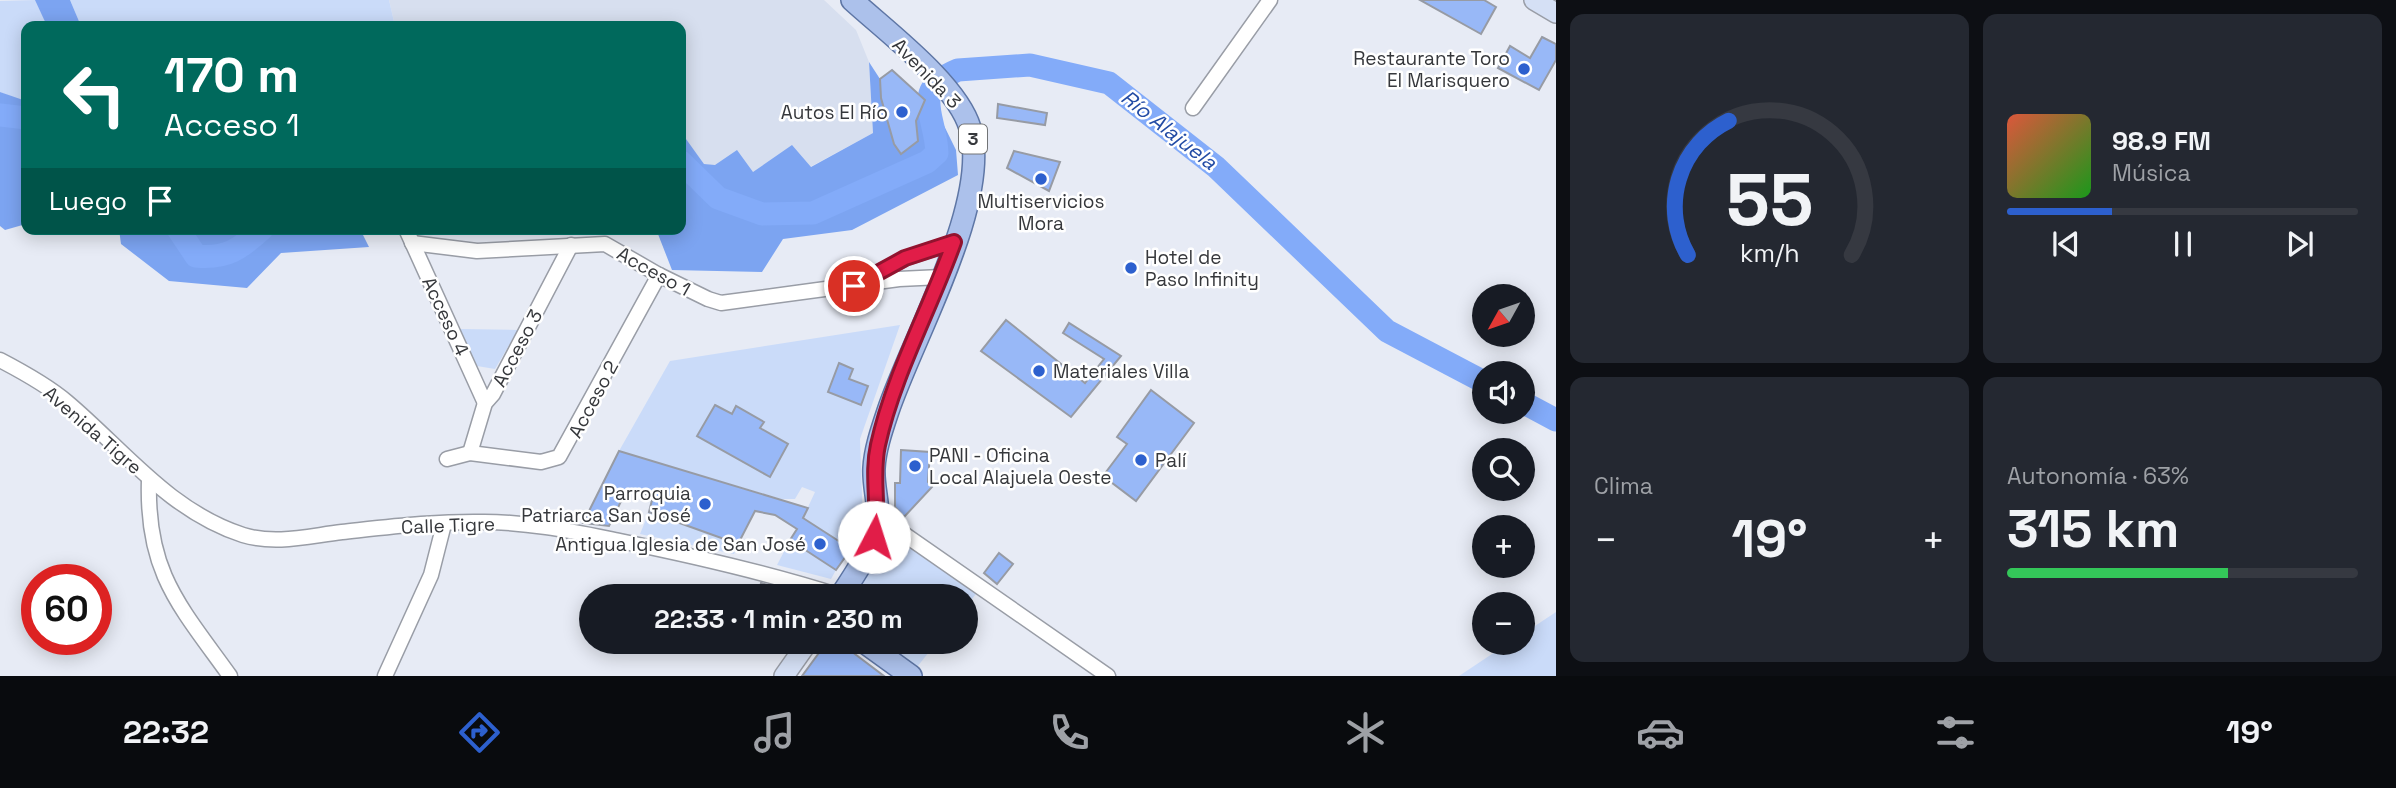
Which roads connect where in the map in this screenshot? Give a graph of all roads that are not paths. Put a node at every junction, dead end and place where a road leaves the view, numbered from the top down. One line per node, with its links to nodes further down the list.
1 (852, 0): 7 (main road, Avenida 3 / 3)
2 (1270, 0): 5 (street)
3 (1534, 0): 4 (main road)
4 (1556, 13)
5 (1193, 108)
6 (409, 236): 8 (street, Acceso 1); 13 (street, Acceso 4)
7 (954, 242): 10 (main road, Avenida 3 / 3); 11 (street, Acceso 1)
8 (571, 246): 9 (street, Acceso 1); 13 (street, Acceso 3)
9 (659, 275): 11 (street, Acceso 1); 14 (street, Acceso 2)
10 (941, 277): 11 (street, Acceso 1); 17 (main road, Avenida 3 / 3)
11 (854, 286)
12 (0, 360): 16 (street, Avenida Tigre)
13 (485, 403): 14 (street, Acceso 3)
14 (470, 453): 15 (street, Acceso 2)
15 (447, 459)
16 (149, 480): 18 (street, Calle Tigre); 23 (street)
17 (878, 516): 20 (main road, Avenida 3 / 3); 27 (street)
18 (444, 524): 19 (street, Calle Tigre); 24 (street)
19 (799, 584)
20 (848, 584)
21 (800, 654): 25 (main road)
22 (880, 654): 26 (main road)
23 (230, 676)
24 (385, 676)
25 (784, 676)
26 (911, 676)
27 (1108, 676)

